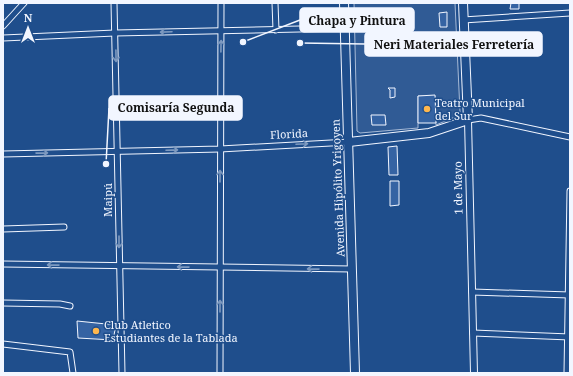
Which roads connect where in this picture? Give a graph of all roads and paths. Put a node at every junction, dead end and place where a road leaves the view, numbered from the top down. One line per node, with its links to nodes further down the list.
1 (24, 3): 9 (street)
2 (114, 3): 13 (street, Maipú)
3 (221, 3): 11 (street)
4 (275, 3): 12 (street)
5 (344, 3): 10 (main road, Avenida Hipólito Yrigoyen)
6 (463, 3): 8 (main road, 1 de Mayo)
7 (570, 13): 8 (street)
8 (463, 20): 15 (main road, 1 de Mayo)
9 (3, 26)
10 (345, 28): 12 (street); 17 (main road, Avenida Hipólito Yrigoyen)
11 (221, 30): 12 (street); 13 (street, one-way to 13); 18 (street, one-way to 11)
12 (276, 30)
13 (115, 33): 14 (street); 19 (street, Maipú, one-way to 19)
14 (3, 38)
15 (468, 120): 16 (street, Florida); 17 (main road, Florida); 28 (street, 1 de Mayo)
16 (570, 137)
17 (349, 142): 18 (street, Florida, one-way to 17); 27 (main road, Avenida Hipólito Yrigoyen)
18 (220, 149): 19 (street, Florida, one-way to 18); 26 (street, one-way to 18)
19 (118, 151): 20 (street, Florida, one-way to 19); 25 (street, Maipú, one-way to 25)
20 (3, 154)
21 (570, 191): 29 (street)
22 (64, 227): 23 (street)
23 (3, 228)
24 (3, 264): 25 (street, one-way to 24)
25 (119, 266): 26 (street, one-way to 25); 36 (street, Maipú)
26 (219, 268): 27 (street, one-way to 26); 37 (street, one-way to 26)
27 (352, 269): 38 (main road, Avenida Hipólito Yrigoyen)
28 (472, 292): 29 (street); 32 (street, 1 de Mayo)
29 (569, 295): 33 (street)
30 (3, 302): 31 (street)
31 (70, 306)
32 (473, 333): 33 (street); 39 (street, 1 de Mayo)
33 (569, 337): 40 (street)
34 (3, 344): 35 (street)
35 (73, 373)
36 (122, 373)
37 (220, 373)
38 (355, 373)
39 (474, 373)
40 (567, 373)

